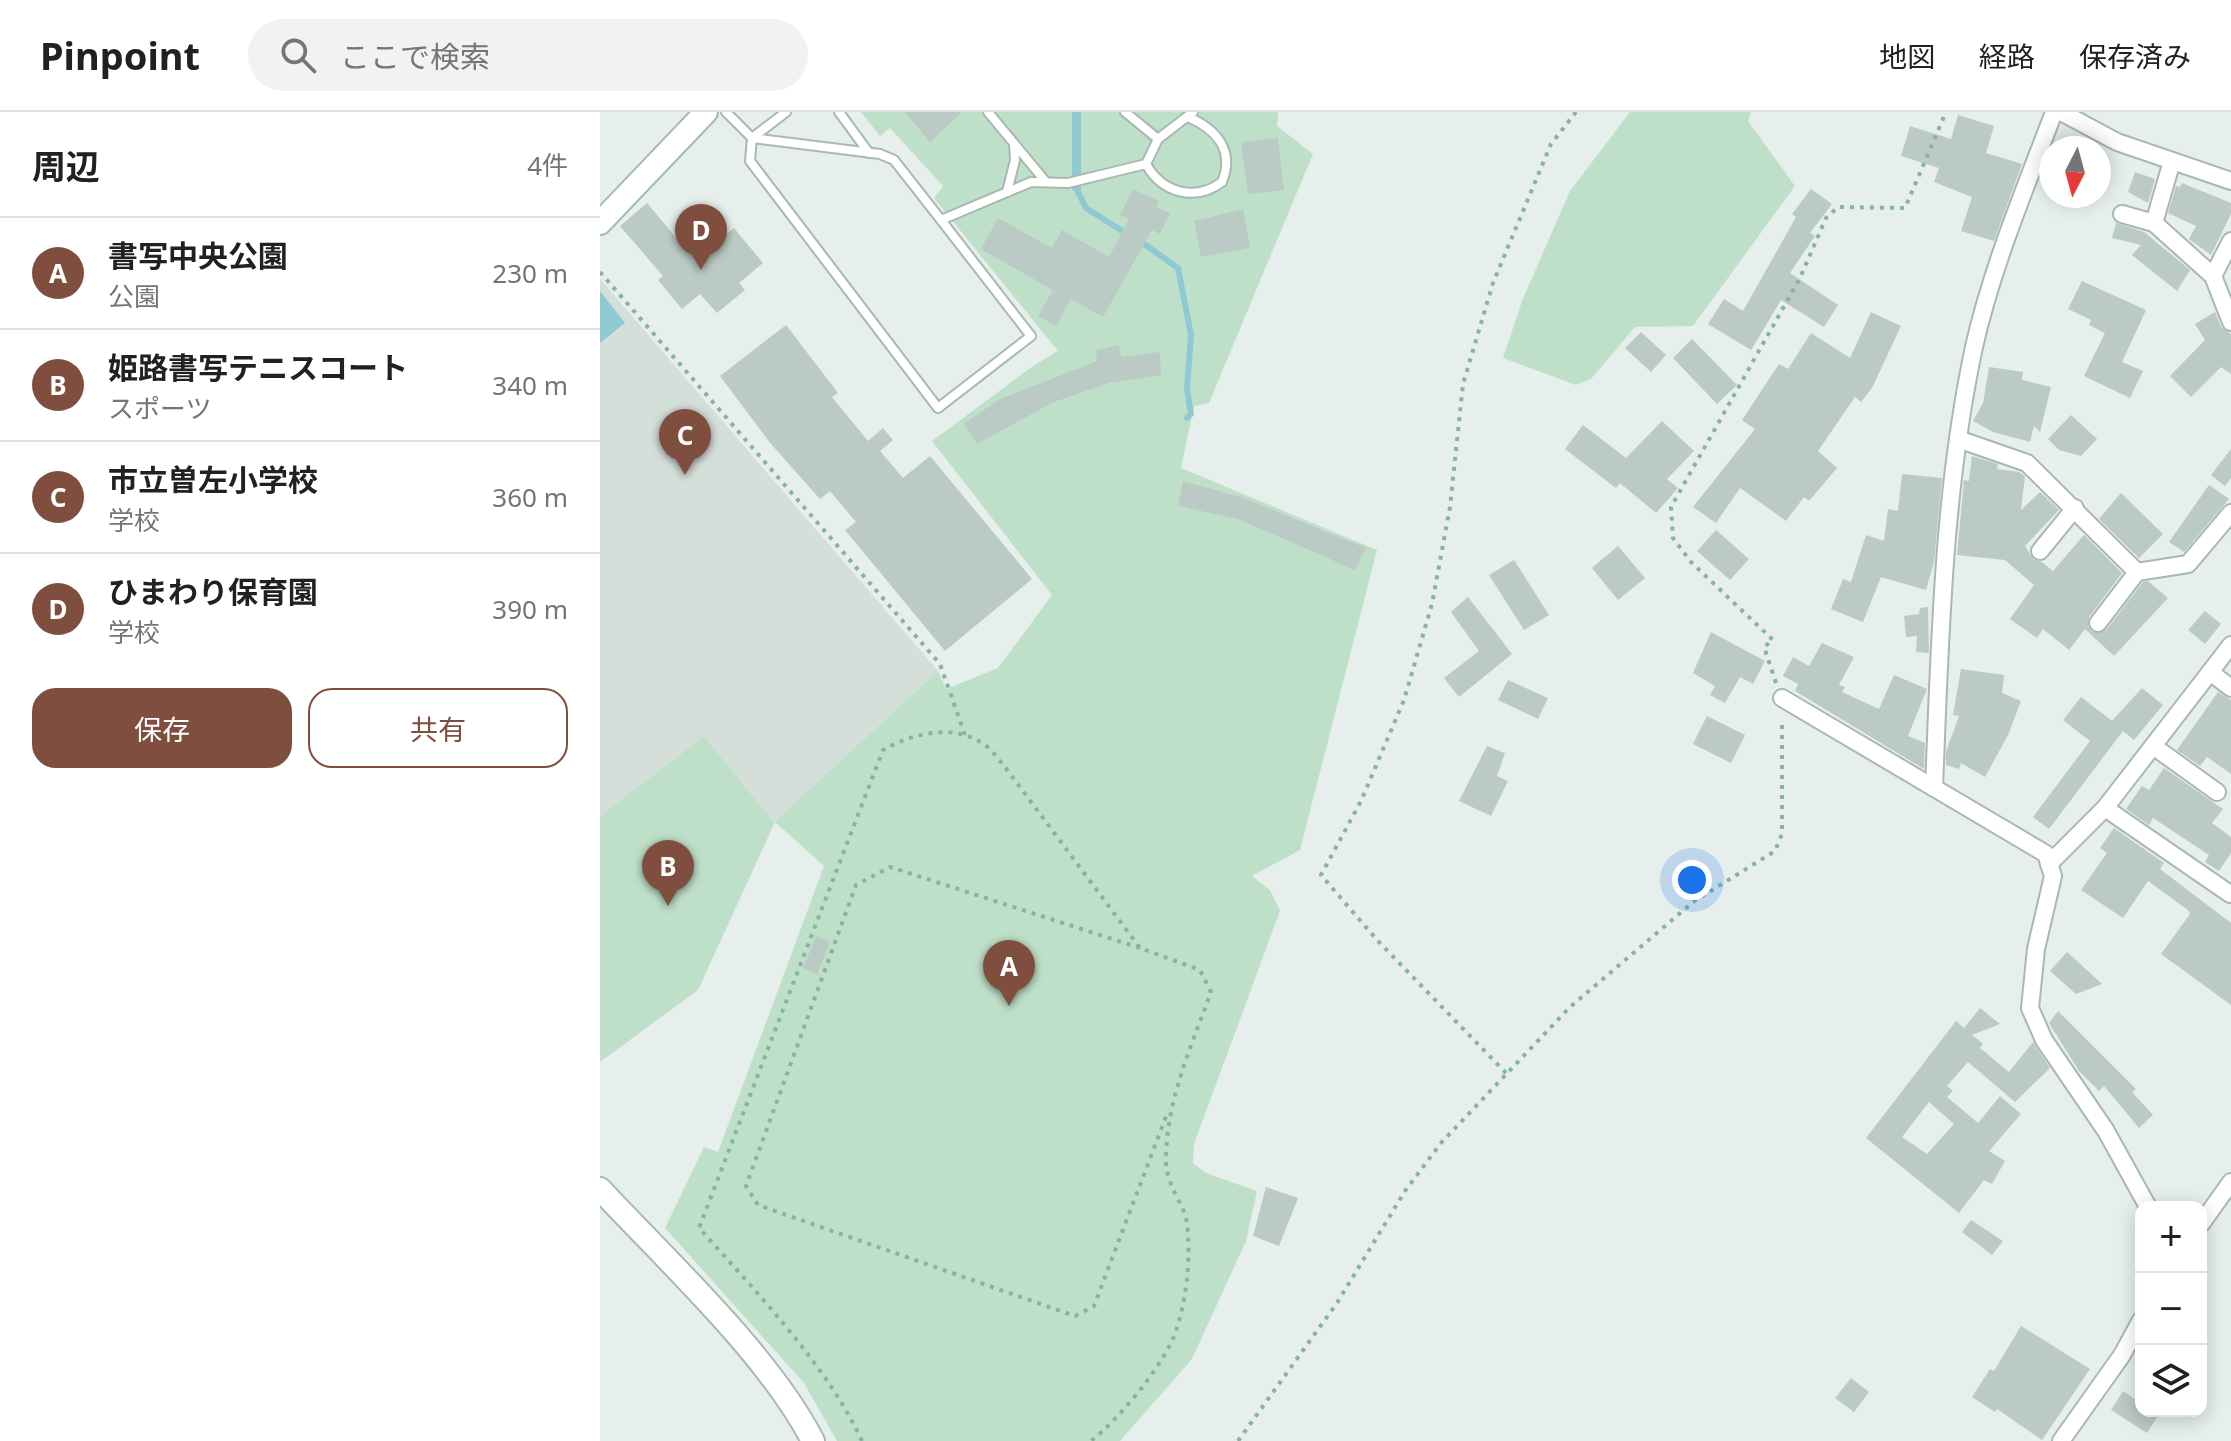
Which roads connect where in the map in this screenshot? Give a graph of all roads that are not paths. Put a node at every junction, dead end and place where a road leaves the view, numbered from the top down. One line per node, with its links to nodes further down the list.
1 (706, 112): 21 (street)
2 (726, 112): 10 (lane)
3 (786, 112): 10 (lane)
4 (839, 112): 13 (lane)
5 (988, 112): 12 (lane)
6 (1125, 112): 11 (lane)
7 (2054, 112): 26 (street)
8 (2061, 112): 14 (street)
9 (1190, 114): 11 (lane); 15 (lane)
10 (752, 138): 13 (lane); 20 (lane)
11 (1158, 139): 15 (lane)
12 (1014, 144): 17 (lane); 18 (lane)
13 (869, 153): 20 (lane)
14 (2172, 161): 16 (street); 22 (street)
15 (1146, 164): 17 (lane)
16 (2231, 181)
17 (1046, 182): 18 (lane)
18 (1007, 192): 20 (lane)
19 (2122, 214): 22 (street)
20 (941, 220)
21 (600, 223)
22 (2154, 223): 24 (street)
23 (2231, 241): 24 (street)
24 (2213, 276): 25 (street)
25 (2231, 322)
26 (1958, 439): 27 (street); 37 (street)
27 (2075, 508): 29 (street); 30 (street)
28 (2231, 513): 30 (street)
29 (2040, 551)
30 (2137, 572): 31 (street)
31 (2098, 623)
32 (2231, 645): 33 (street)
33 (2210, 672): 34 (street); 36 (street)
34 (2231, 688)
35 (1782, 698): 37 (street)
36 (2153, 746): 38 (street); 39 (street)
37 (1934, 788): 40 (street)
38 (2217, 792)
39 (2105, 808): 40 (street); 41 (street)
40 (2049, 864): 44 (street)
41 (2230, 894)
42 (2231, 1182): 45 (street)
43 (600, 1189): 47 (street)
44 (2145, 1201)
45 (2207, 1216)
46 (2135, 1331): 48 (street)
47 (813, 1441)
48 (2061, 1441)

